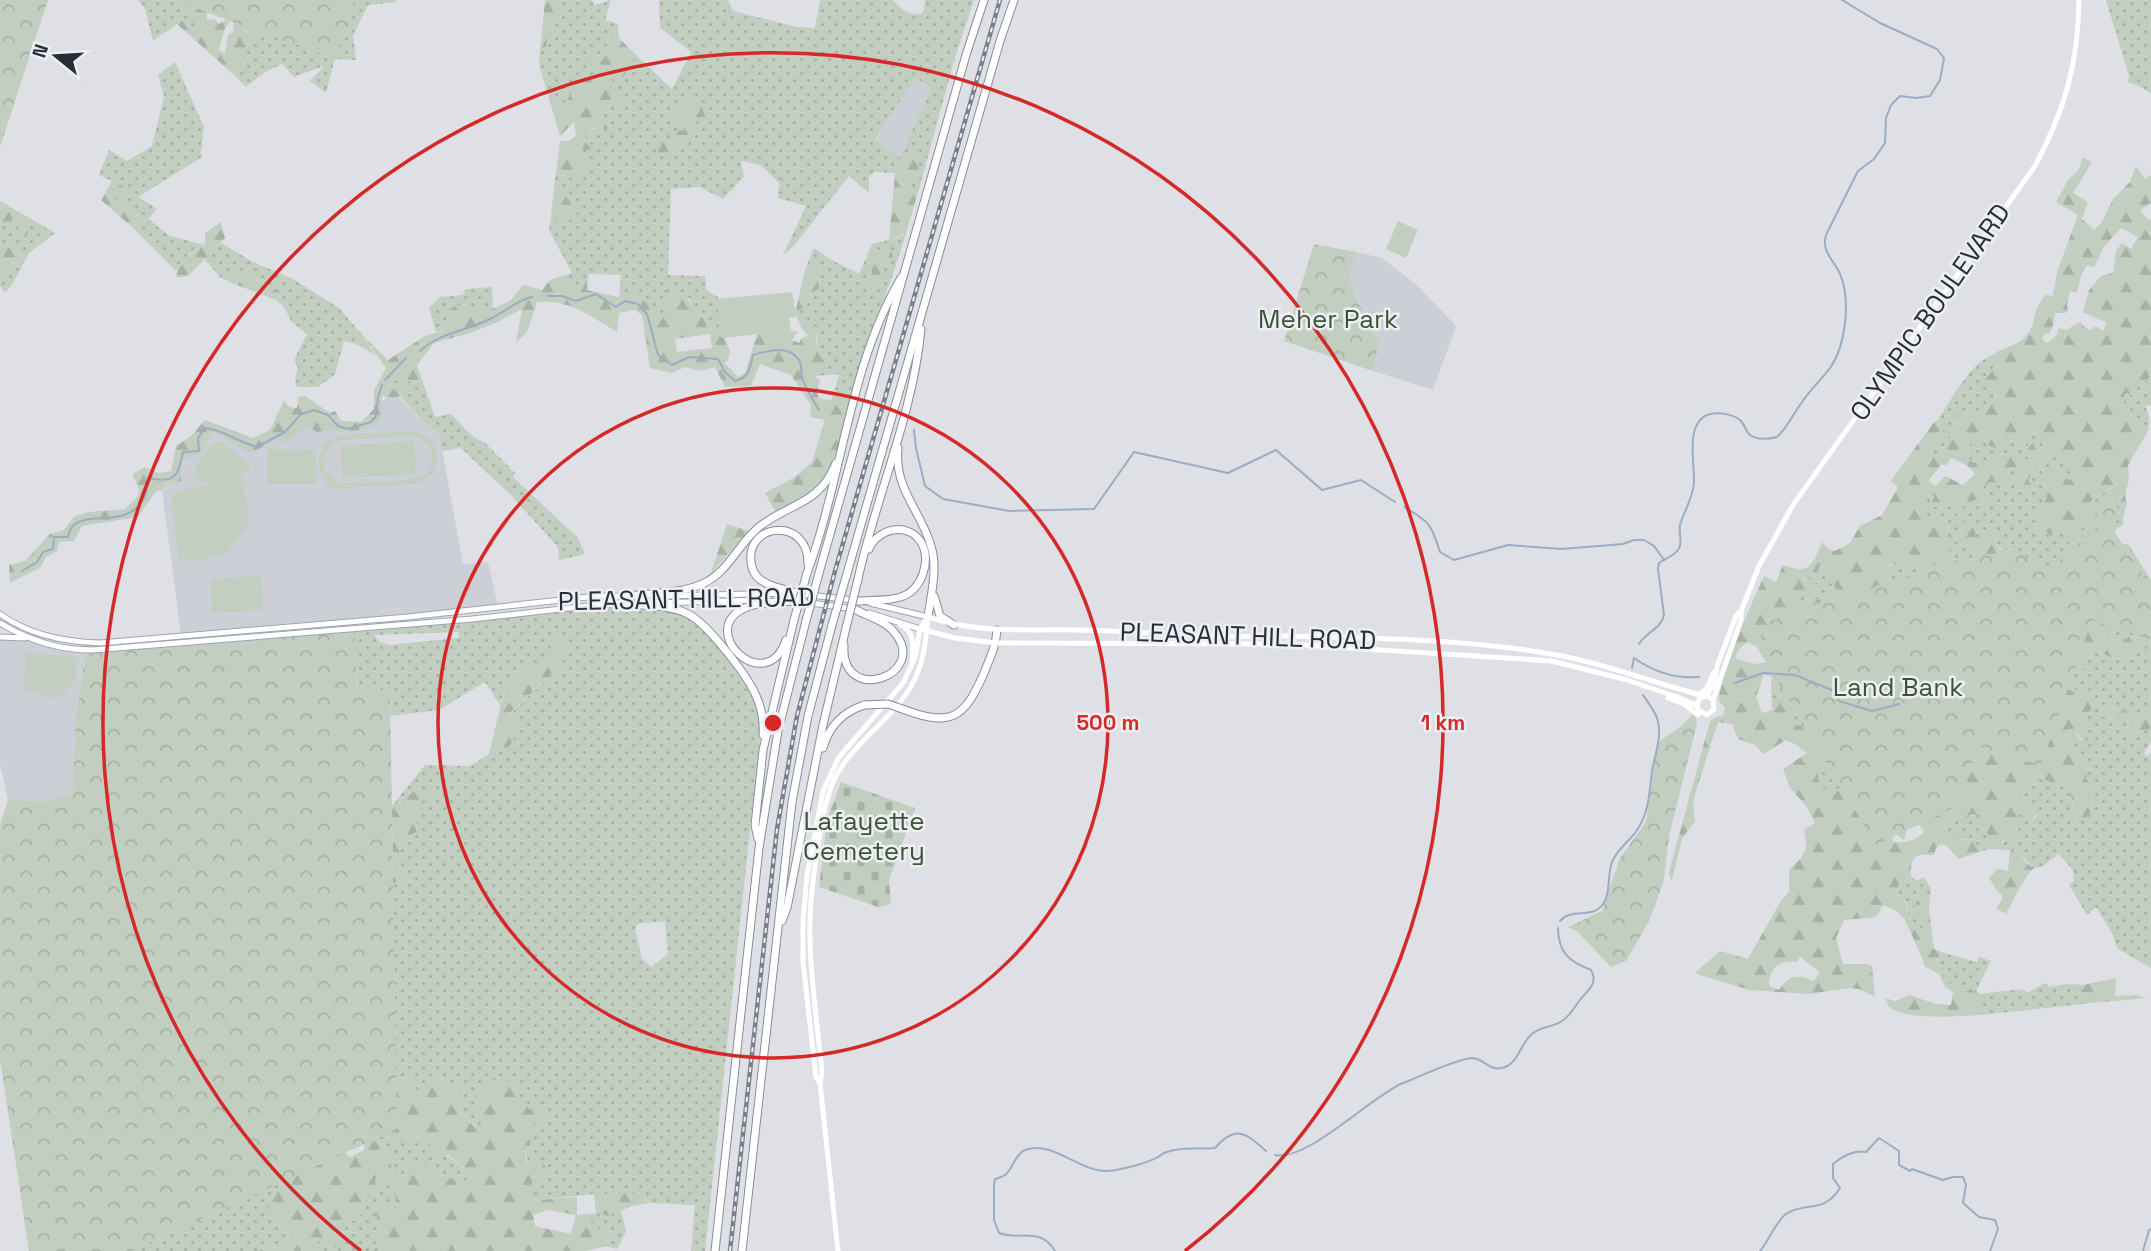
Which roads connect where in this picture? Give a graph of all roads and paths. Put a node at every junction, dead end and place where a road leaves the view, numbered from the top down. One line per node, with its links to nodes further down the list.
1 (984, 0): 4 (highway)
2 (1014, 0): 5 (highway)
3 (2079, 0): 15 (main road, OLYMPIC BOULEVARD)
4 (906, 268): 7 (highway); 36 (highway, bridge)
5 (922, 313): 6 (highway); 37 (highway, bridge)
6 (903, 416): 9 (highway); 10 (highway)
7 (845, 440): 8 (highway); 12 (highway)
8 (807, 573): 11 (highway); 19 (highway, bridge)
9 (858, 579): 13 (highway); 22 (highway, bridge)
10 (932, 590): 17 (highway); 21 (highway)
11 (796, 597): 12 (main road, PLEASANT HILL ROAD); 13 (main road, PLEASANT HILL ROAD); 14 (main road, PLEASANT HILL ROAD); 19 (highway)
12 (628, 600): 16 (main road, PLEASANT HILL ROAD); 26 (main road, PLEASANT HILL ROAD); 34 (highway)
13 (858, 601): 17 (main road, PLEASANT HILL ROAD)
14 (856, 610): 18 (main road, PLEASANT HILL ROAD); 22 (highway)
15 (1741, 611): 30 (main road, OLYMPIC BOULEVARD); 31 (main road, OLYMPIC BOULEVARD)
16 (0, 614)
17 (928, 618): 21 (main road, PLEASANT HILL ROAD); 23 (main road)
18 (891, 619): 23 (main road, PLEASANT HILL ROAD); 28 (main road)
19 (794, 620): 34 (highway)
20 (0, 623): 26 (main road, PLEASANT HILL ROAD)
21 (954, 625): 24 (main road, PLEASANT HILL ROAD)
22 (846, 628): 35 (highway)
23 (923, 630): 27 (main road, PLEASANT HILL ROAD); 28 (main road); 38 (main road)
24 (996, 631): 27 (highway); 30 (main road, PLEASANT HILL ROAD)
25 (0, 637): 26 (main road)
26 (31, 639)
27 (996, 643): 29 (main road, PLEASANT HILL ROAD); 35 (highway, bridge)
28 (912, 667): 38 (main road)
29 (1648, 688): 32 (main road, PLEASANT HILL ROAD); 33 (main road)
30 (1703, 696): 31 (main road); 32 (main road)
31 (1713, 700): 32 (main road)
32 (1696, 706)
33 (1698, 715)
34 (763, 750): 36 (highway)
35 (807, 809): 37 (highway)
36 (759, 848): 39 (highway)
37 (779, 928): 40 (highway)
38 (820, 1083): 41 (main road)
39 (715, 1251)
40 (742, 1251)
41 (838, 1251)

